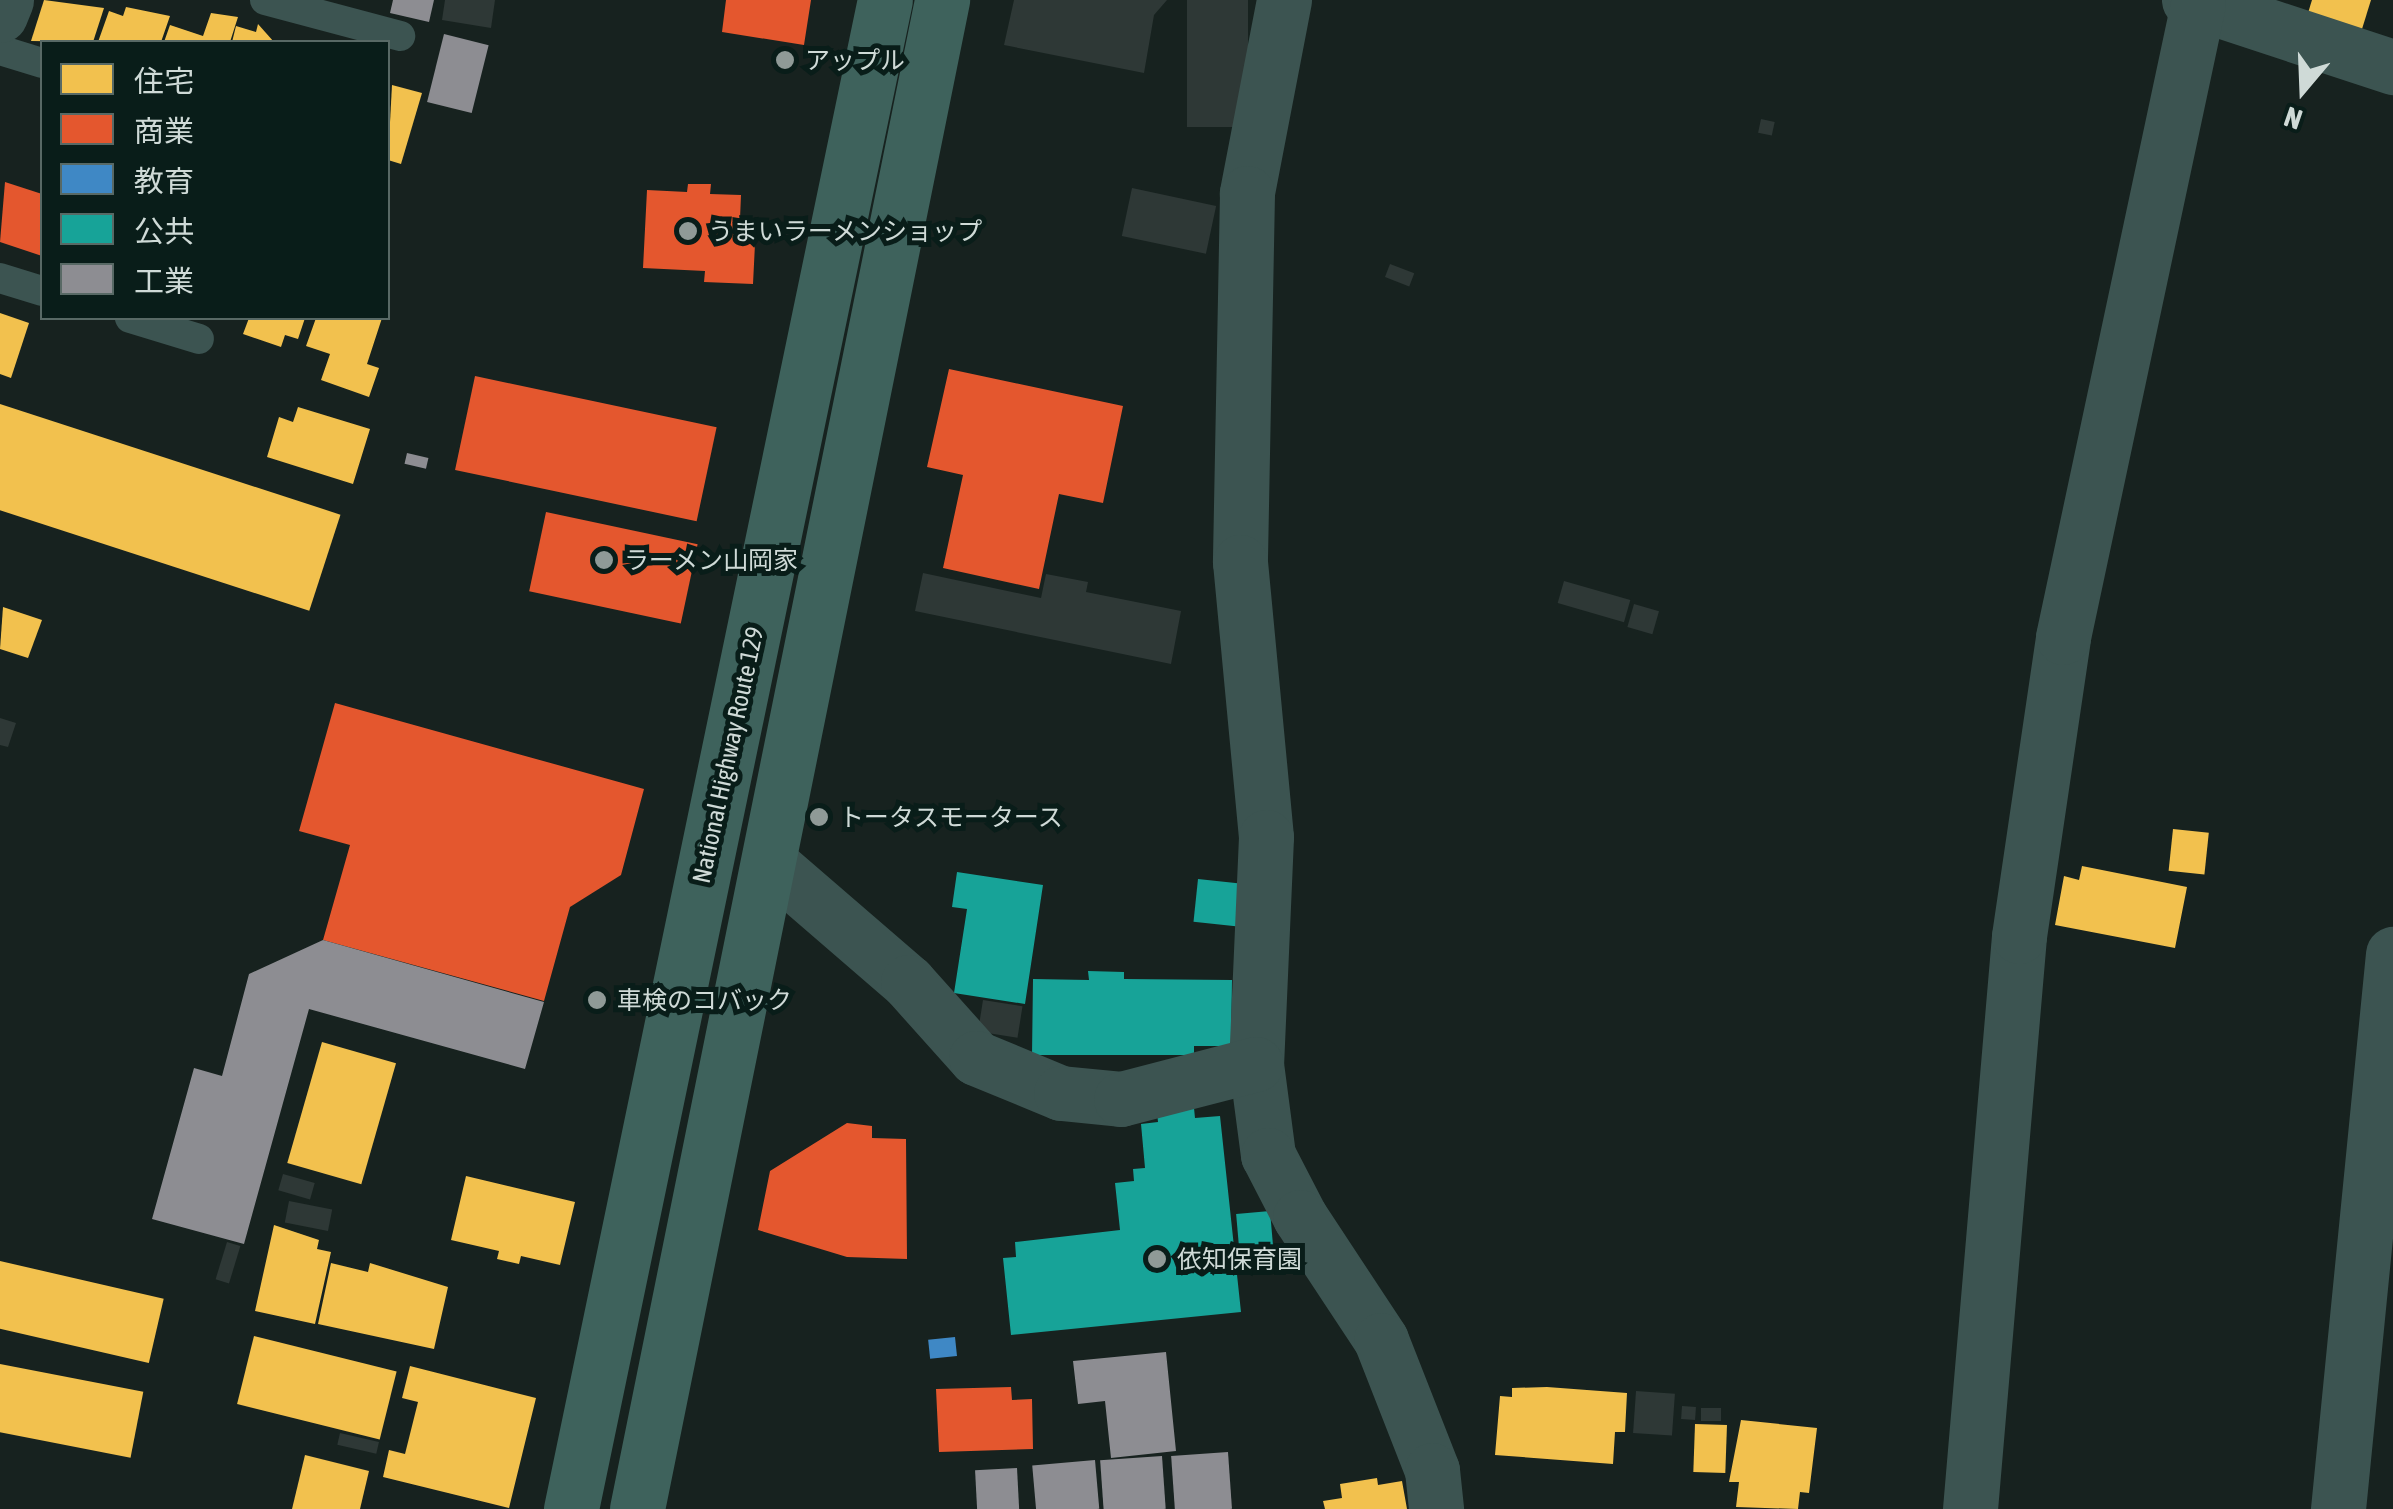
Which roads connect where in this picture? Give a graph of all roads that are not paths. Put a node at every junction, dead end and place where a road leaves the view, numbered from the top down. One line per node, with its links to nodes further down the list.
1 (6, 0): 7 (street)
2 (265, 0): 8 (lane)
3 (885, 0): 19 (highway, National Highway Route 129)
4 (942, 0): 16 (highway)
5 (1284, 0): 18 (street)
6 (2193, 2): 11 (street); 22 (street)
7 (0, 15)
8 (400, 36)
9 (0, 50): 10 (lane)
10 (40, 62)
11 (2393, 66)
12 (0, 278): 13 (lane)
13 (40, 289)
14 (144, 331): 15 (lane)
15 (199, 339)
16 (769, 862): 18 (street); 20 (highway)
17 (2393, 954): 23 (street)
18 (1256, 1064): 21 (street)
19 (571, 1509)
20 (637, 1509)
21 (1436, 1509)
22 (1970, 1509)
23 (2338, 1509)

